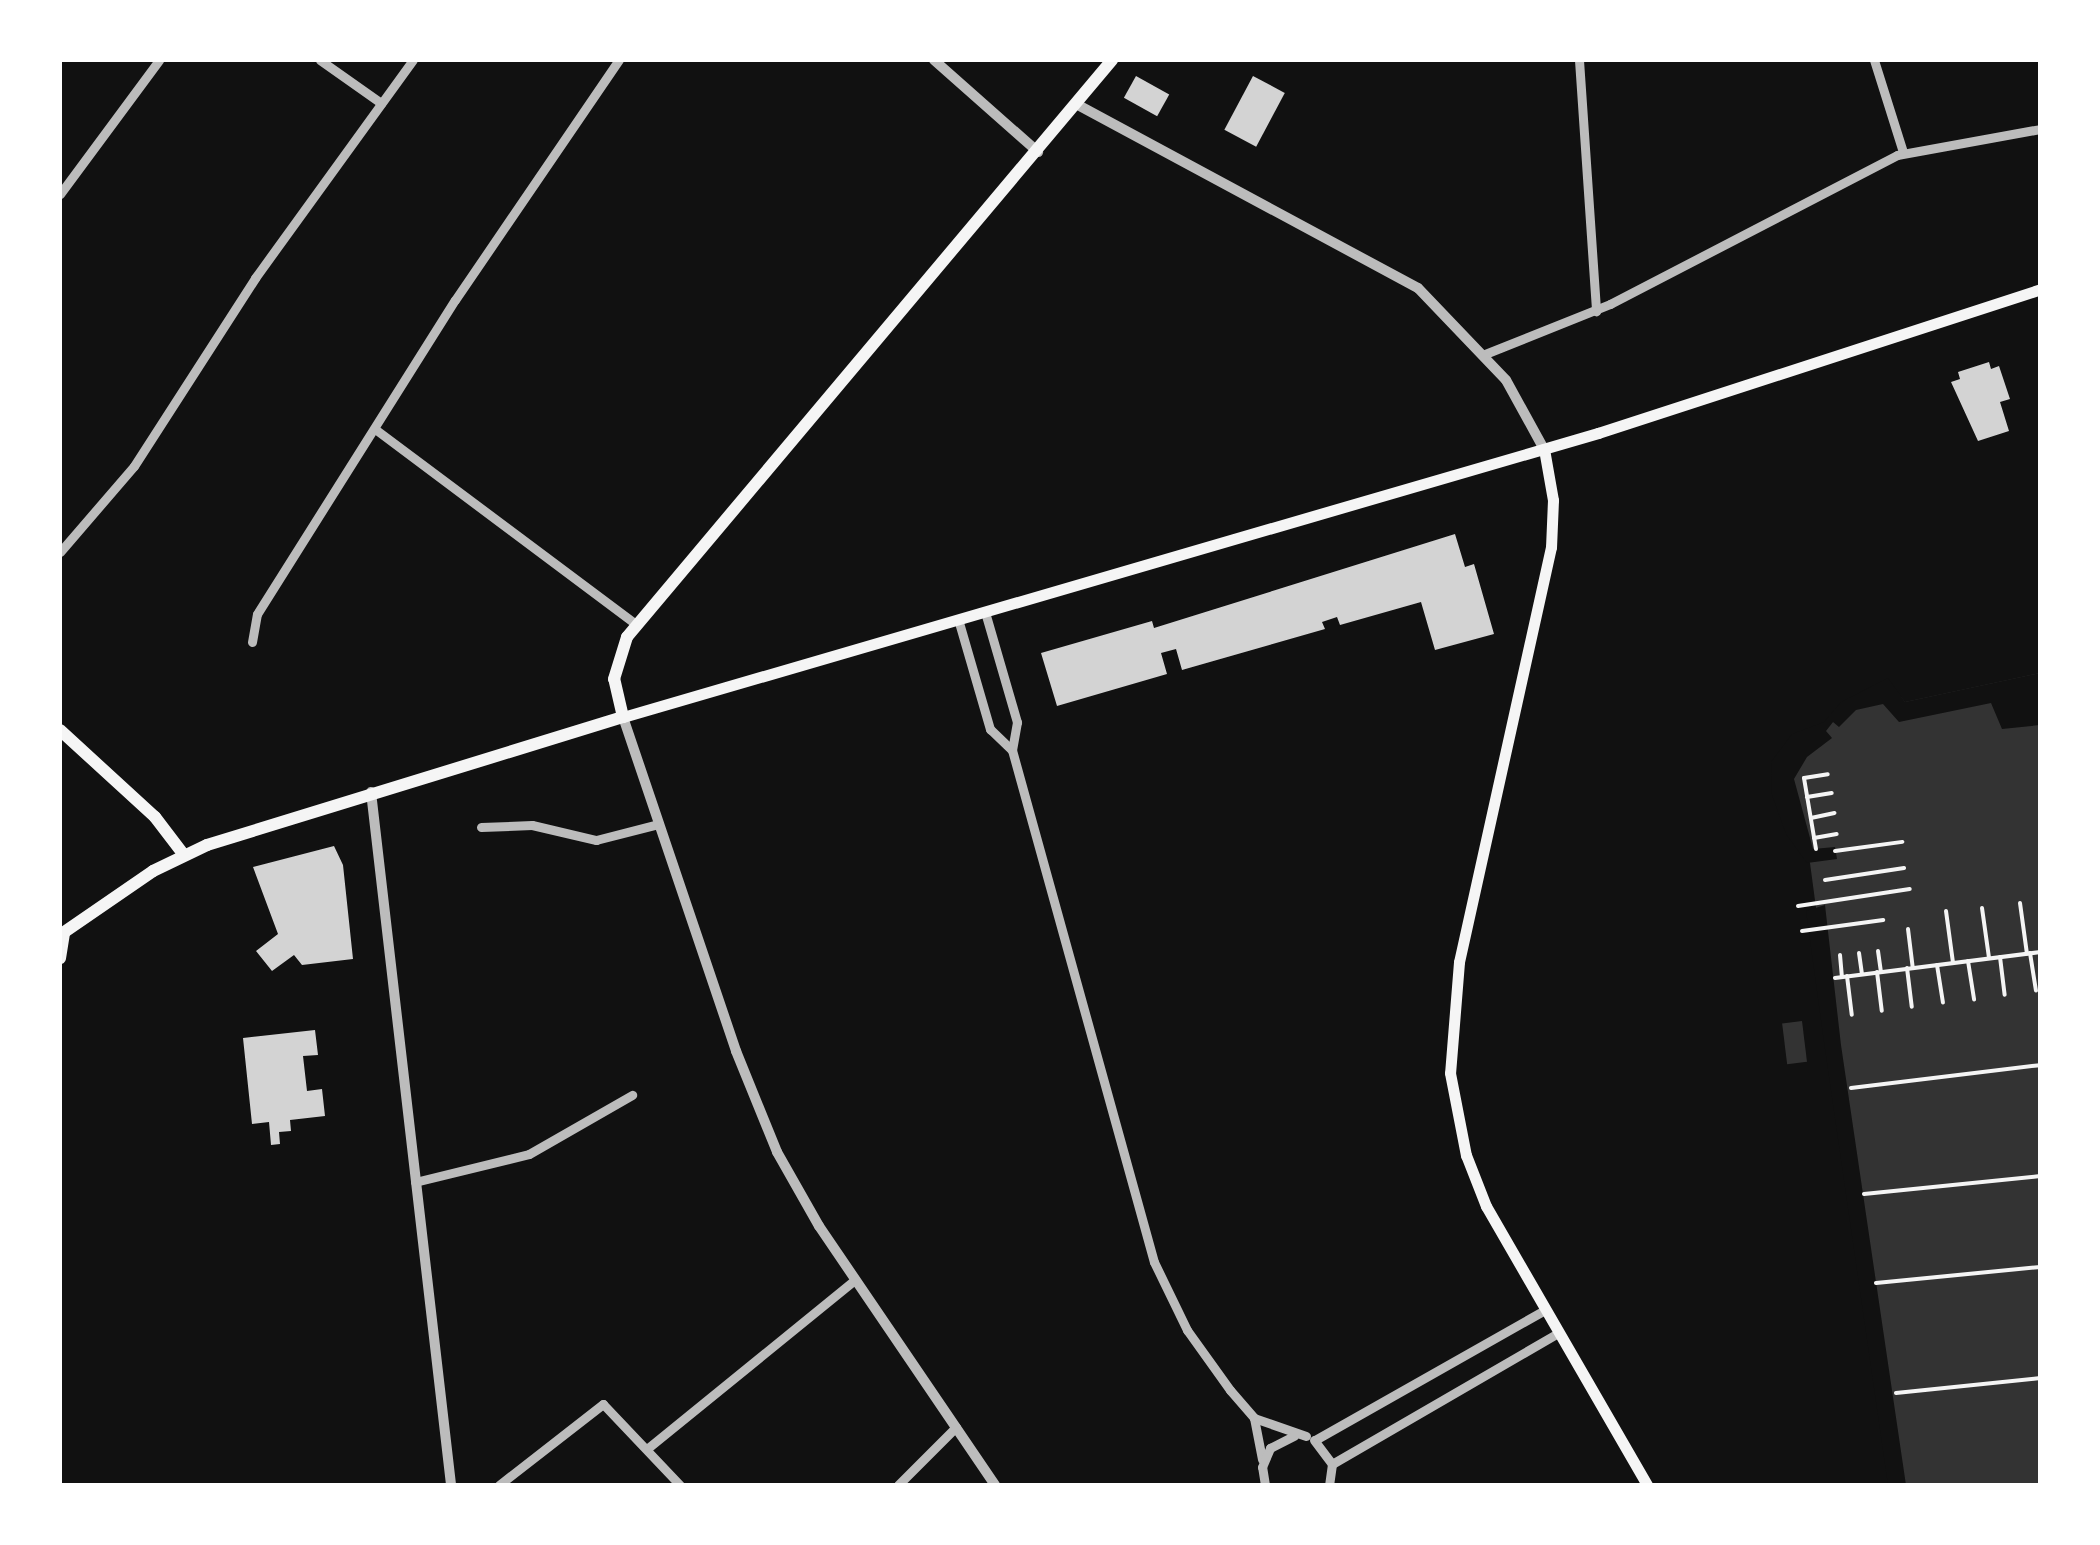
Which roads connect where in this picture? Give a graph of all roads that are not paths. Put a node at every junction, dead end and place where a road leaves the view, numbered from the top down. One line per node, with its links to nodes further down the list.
1 (159, 60): 14 (street)
2 (320, 60): 9 (street)
3 (413, 60): 9 (street)
4 (619, 60): 18 (street)
5 (934, 60): 13 (street)
6 (1112, 60): 10 (main road)
7 (1578, 60): 16 (street)
8 (1874, 60): 12 (street)
9 (381, 102): 20 (street)
10 (1078, 105): 13 (main road); 17 (street)
11 (2040, 129): 12 (street)
12 (1904, 152): 16 (street)
13 (1040, 153): 23 (main road)
14 (60, 194)
15 (2040, 290): 19 (main road)
16 (1596, 311): 17 (street)
17 (1485, 354): 19 (street)
18 (375, 428): 23 (street); 24 (street)
19 (1544, 449): 21 (main road); 37 (main road)
20 (60, 552)
21 (985, 612): 22 (main road); 27 (street)
22 (958, 619): 25 (main road); 27 (street)
23 (637, 625): 25 (main road)
24 (252, 642)
25 (624, 717): 28 (main road); 29 (street)
26 (60, 730): 31 (main road)
27 (1012, 750): 39 (street)
28 (371, 792): 31 (main road); 35 (street)
29 (660, 824): 30 (street); 36 (street)
30 (481, 827)
31 (184, 855): 32 (main road)
32 (62, 934): 33 (main road)
33 (60, 958)
34 (632, 1095): 35 (street)
35 (415, 1182): 45 (street)
36 (855, 1280): 40 (street); 42 (street)
37 (1545, 1310): 38 (main road); 41 (street)
38 (1558, 1333): 43 (street); 52 (main road)
39 (1254, 1418): 41 (street); 44 (street)
40 (956, 1427): 48 (street); 49 (street)
41 (1310, 1438): 43 (street); 44 (street)
42 (648, 1448): 46 (street); 47 (street)
43 (1332, 1464): 51 (street)
44 (1262, 1467): 50 (street)
45 (451, 1485)
46 (500, 1485)
47 (680, 1485)
48 (898, 1485)
49 (995, 1485)
50 (1265, 1485)
51 (1330, 1485)
52 (1647, 1485)

